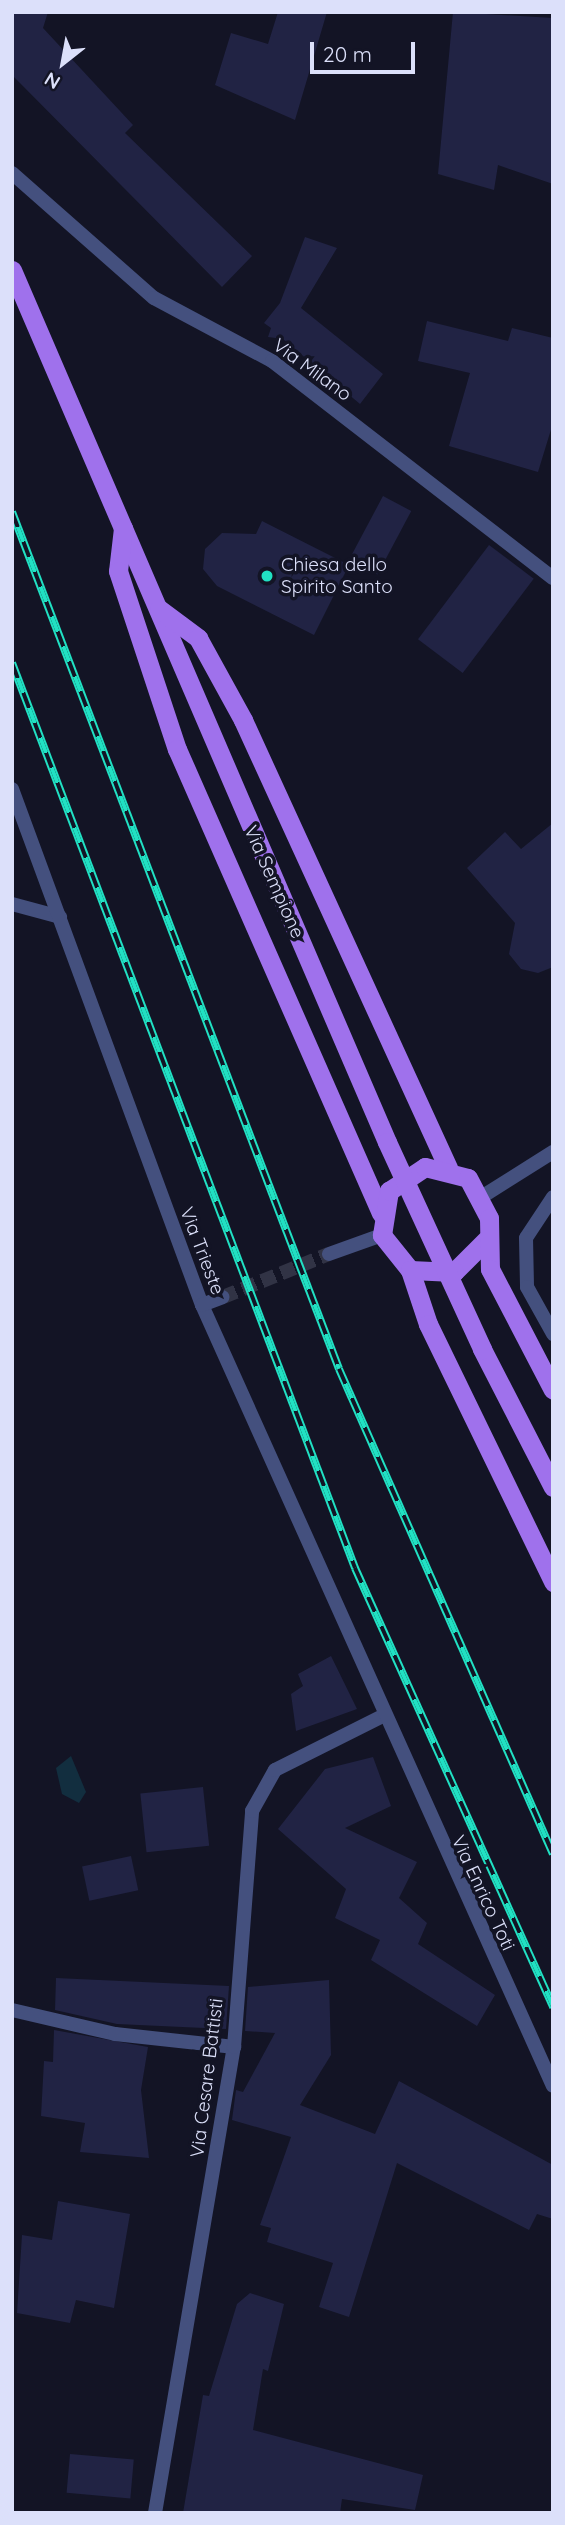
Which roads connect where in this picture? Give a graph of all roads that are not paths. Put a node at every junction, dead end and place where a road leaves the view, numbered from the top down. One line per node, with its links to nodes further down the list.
1 (12, 173): 4 (street, Via Milano)
2 (12, 270): 3 (main road, Via Sempione)
3 (123, 525): 5 (main road, Via Sempione); 13 (main road)
4 (553, 578)
5 (159, 608): 10 (main road); 22 (main road, Via Sempione, bridge)
6 (12, 789): 8 (street, Via Trieste)
7 (12, 904): 8 (street)
8 (60, 917): 19 (street, Via Trieste)
9 (553, 1152): 11 (street)
10 (448, 1168): 11 (main road); 13 (main road)
11 (483, 1196): 15 (main road)
12 (553, 1198): 20 (street)
13 (381, 1213): 14 (main road)
14 (382, 1235): 16 (street); 17 (main road)
15 (486, 1240): 17 (main road); 21 (main road)
16 (329, 1254)
17 (410, 1270): 23 (main road)
18 (223, 1297): 19 (street)
19 (202, 1305): 24 (street, Via Trieste)
20 (553, 1334)
21 (553, 1390)
22 (553, 1487)
23 (553, 1582)
24 (383, 1716): 26 (street, Via Cesare Battisti); 27 (street, Via Enrico Toti)
25 (12, 2010): 26 (street)
26 (234, 2047): 28 (street, Via Cesare Battisti)
27 (553, 2086)
28 (155, 2513)

